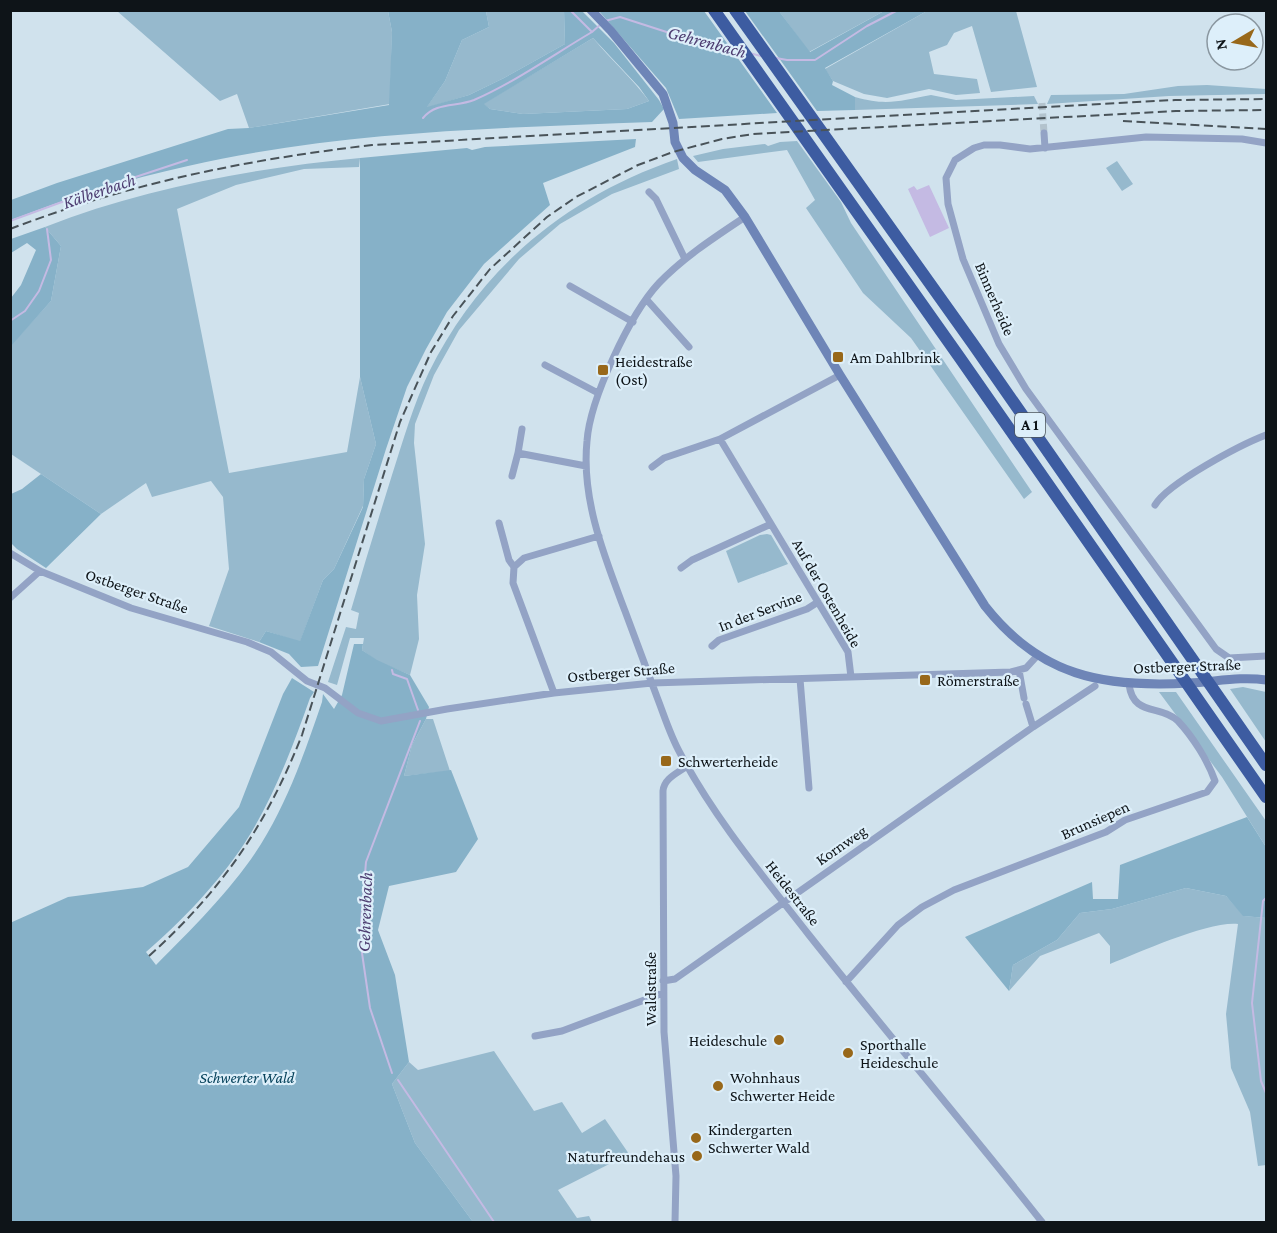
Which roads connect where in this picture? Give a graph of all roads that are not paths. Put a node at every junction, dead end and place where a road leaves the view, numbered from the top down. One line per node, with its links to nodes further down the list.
1 (591, 10): 8 (street)
2 (714, 10): 49 (highway, A 1)
3 (735, 10): 46 (highway, A 1)
4 (1044, 133): 6 (street)
5 (1266, 143): 6 (street, Binnerheide)
6 (1045, 148): 36 (street, Binnerheide)
7 (649, 192): 9 (street)
8 (745, 217): 9 (street, Heidestraße); 15 (street)
9 (685, 259): 11 (street, Heidestraße)
10 (570, 286): 12 (street)
11 (647, 300): 12 (street, Heidestraße); 13 (street)
12 (633, 322): 16 (street, Heidestraße)
13 (689, 347)
14 (545, 365): 16 (street)
15 (840, 375): 19 (street); 35 (street)
16 (598, 393): 21 (street, Heidestraße)
17 (522, 429): 20 (street)
18 (1266, 435): 24 (street)
19 (720, 439): 22 (street); 26 (street, Auf der Ostenheide)
20 (518, 453): 21 (street); 23 (street)
21 (586, 466): 27 (street, Heidestraße)
22 (652, 467)
23 (512, 476)
24 (1155, 505)
25 (499, 523): 29 (street)
26 (771, 524): 30 (street); 33 (street, Auf der Ostenheide)
27 (599, 536): 29 (street); 41 (street, Heidestraße)
28 (10, 553): 31 (street, Ostberger Straße)
29 (514, 567): 44 (street)
30 (681, 568)
31 (39, 571): 32 (street); 44 (street, Ostberger Straße)
32 (10, 598)
33 (818, 602): 34 (street, In der Servine); 38 (street, Auf der Ostenheide)
34 (712, 646)
35 (1037, 656): 37 (street); 42 (street, Ostberger Straße)
36 (1266, 656)
37 (1019, 670): 38 (street, Ostberger Straße); 45 (street)
38 (851, 677): 39 (street, Ostberger Straße)
39 (800, 678): 41 (street, Ostberger Straße); 48 (street)
40 (1266, 680): 42 (street, Ostberger Straße)
41 (652, 683): 44 (street, Ostberger Straße); 47 (street, Heidestraße)
42 (1129, 684): 52 (street, Brunsiepen)
43 (1095, 686): 45 (street, Kornweg)
44 (554, 693)
45 (1033, 726): 50 (street, Kornweg)
46 (1266, 765)
47 (687, 766): 50 (street, Heidestraße); 51 (street, Waldstraße)
48 (809, 788)
49 (1266, 797)
50 (783, 902): 51 (street, Kornweg); 52 (street, Heidestraße)
51 (663, 981): 53 (street, Waldstraße)
52 (846, 982): 56 (street, Heidestraße)
53 (663, 993): 54 (street); 55 (street, Waldstraße)
54 (536, 1036)
55 (675, 1222)
56 (1042, 1222)

